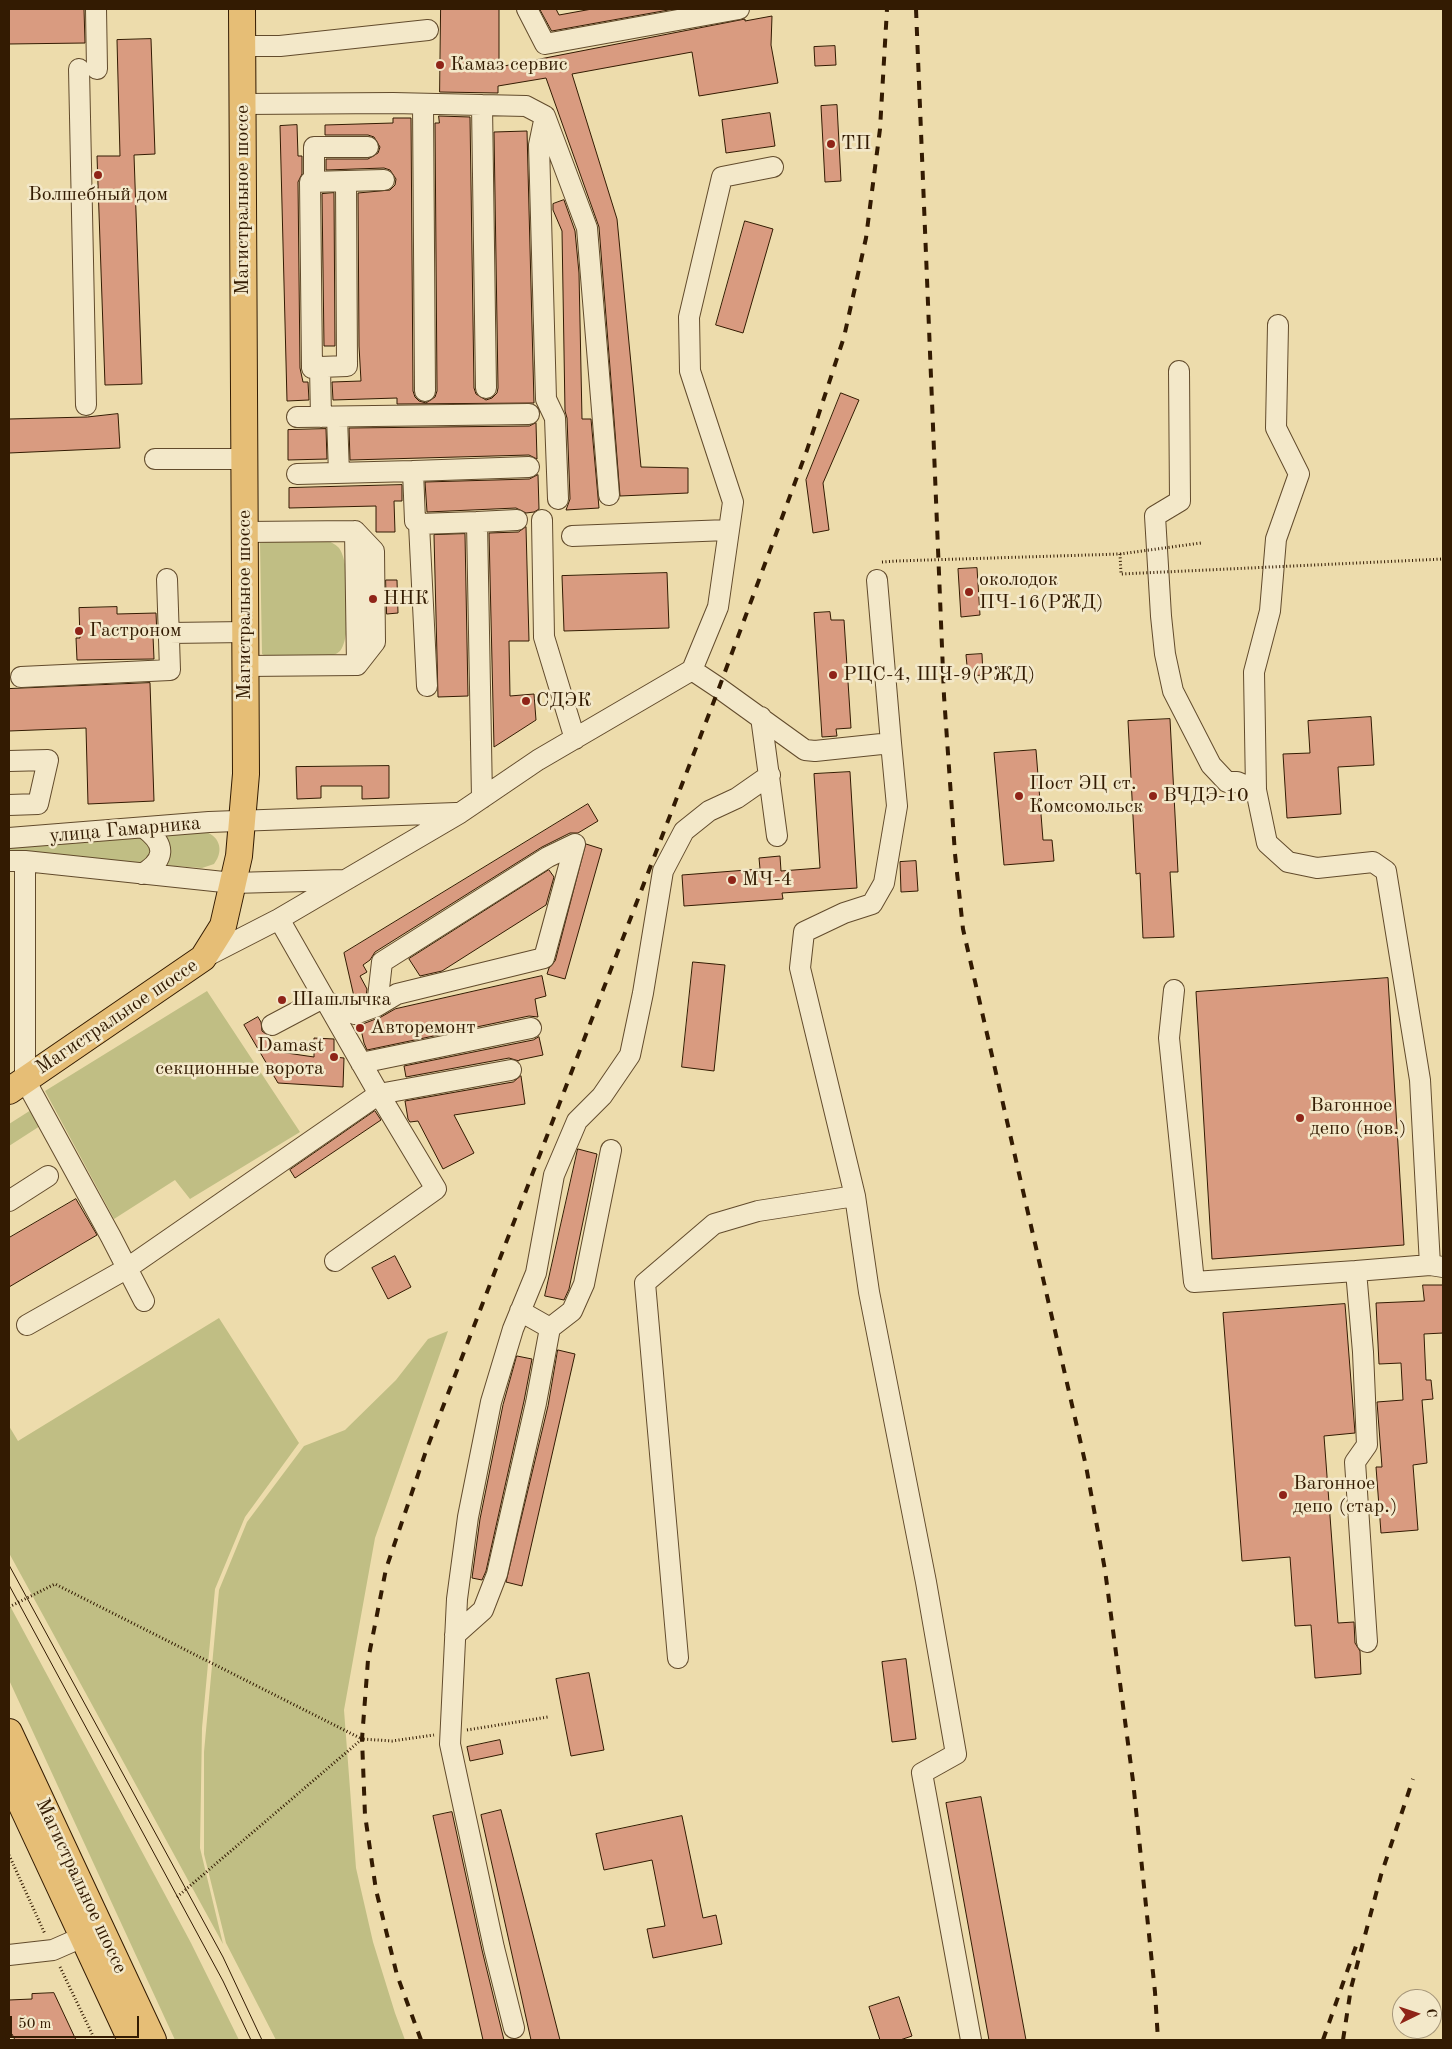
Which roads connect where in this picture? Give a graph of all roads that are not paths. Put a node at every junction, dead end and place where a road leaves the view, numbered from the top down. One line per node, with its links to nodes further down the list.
1 (96, 9): 21 (street)
2 (242, 9): 6 (main road, Магистральное шоссе)
3 (527, 9): 4 (street)
4 (739, 9)
5 (428, 30): 6 (street)
6 (242, 46): 7 (main road, Магистральное шоссе)
7 (242, 104): 8 (street); 25 (main road, Магистральное шоссе)
8 (424, 104): 9 (street); 20 (street)
9 (482, 105): 10 (street); 19 (street)
10 (545, 116): 31 (street); 32 (street)
11 (368, 147): 15 (street)
12 (772, 167): 37 (street)
13 (384, 180): 14 (street)
14 (346, 181): 15 (street); 17 (street)
15 (314, 182): 17 (street)
16 (1278, 325): 53 (street)
17 (320, 367): 24 (street)
18 (1179, 371): 53 (street)
19 (486, 388)
20 (425, 391)
21 (86, 405)
22 (530, 414): 24 (street)
23 (296, 417): 24 (street)
24 (329, 417): 29 (street)
25 (244, 458): 26 (street); 38 (main road, Магистральное шоссе)
26 (155, 459)
27 (530, 467): 28 (street)
28 (413, 470): 29 (street); 36 (street)
29 (339, 473): 30 (street)
30 (297, 474)
31 (609, 495)
32 (558, 499)
33 (517, 520): 35 (street)
34 (542, 520): 49 (street)
35 (477, 522): 36 (street); 54 (street)
36 (419, 524): 47 (street)
37 (728, 530): 39 (street); 45 (street)
38 (245, 532): 42 (main road, Магистральное шоссе); 44 (street)
39 (572, 536)
40 (167, 579): 43 (street)
41 (877, 580): 50 (street)
42 (246, 632): 43 (street); 44 (main road, Магистральное шоссе)
43 (169, 633): 46 (street)
44 (246, 666): 57 (main road, Магистральное шоссе)
45 (692, 670): 48 (street); 49 (street)
46 (21, 677)
47 (426, 686)
48 (761, 717): 50 (street); 52 (street)
49 (575, 739): 54 (street)
50 (891, 743): 78 (street)
51 (9, 761): 55 (street)
52 (770, 775): 59 (street); 85 (street)
53 (1256, 790): 81 (street)
54 (482, 798): 56 (street)
55 (9, 805)
56 (460, 813): 57 (street, улица Гамарника); 63 (street)
57 (242, 821): 58 (street, улица Гамарника); 64 (main road, Магистральное шоссе)
58 (144, 828): 60 (street, улица Гамарника); 62 (street)
59 (777, 836)
60 (9, 838)
61 (17, 861): 62 (street, улица Гамарника); 74 (street)
62 (142, 874): 64 (street, улица Гамарника)
63 (343, 880): 64 (street, улица Гамарника); 65 (street)
64 (232, 883): 66 (main road, Магистральное шоссе)
65 (279, 919): 66 (street); 68 (street)
66 (203, 958): 74 (main road, Магистральное шоссе)
67 (1174, 990): 83 (street)
68 (324, 999): 69 (street); 70 (street); 72 (street)
69 (377, 1006): 69 (street)
70 (272, 1025)
71 (531, 1028): 72 (street)
72 (360, 1063): 75 (street)
73 (511, 1070): 75 (street)
74 (17, 1085): 82 (street)
75 (379, 1094): 80 (street); 82 (street)
76 (611, 1150): 87 (street)
77 (48, 1176): 79 (street)
78 (855, 1196): 90 (street); 98 (street)
79 (9, 1200)
80 (335, 1261)
81 (1437, 1266): 83 (street)
82 (126, 1269): 84 (street); 86 (street)
83 (1356, 1271): 89 (street)
84 (144, 1301)
85 (520, 1311): 87 (street); 88 (street)
86 (27, 1325)
87 (550, 1328): 88 (street)
88 (455, 1635): 95 (street)
89 (1367, 1642)
90 (678, 1658)
91 (9, 1732): 93 (main road, Магистральное шоссе)
92 (9, 1778): 93 (main road, Магистральное шоссе)
93 (92, 1933): 94 (street); 96 (main road, Магистральное шоссе); 97 (main road, Магистральное шоссе)
94 (9, 1955)
95 (514, 2028)
96 (132, 2040)
97 (153, 2040)
98 (971, 2040)

